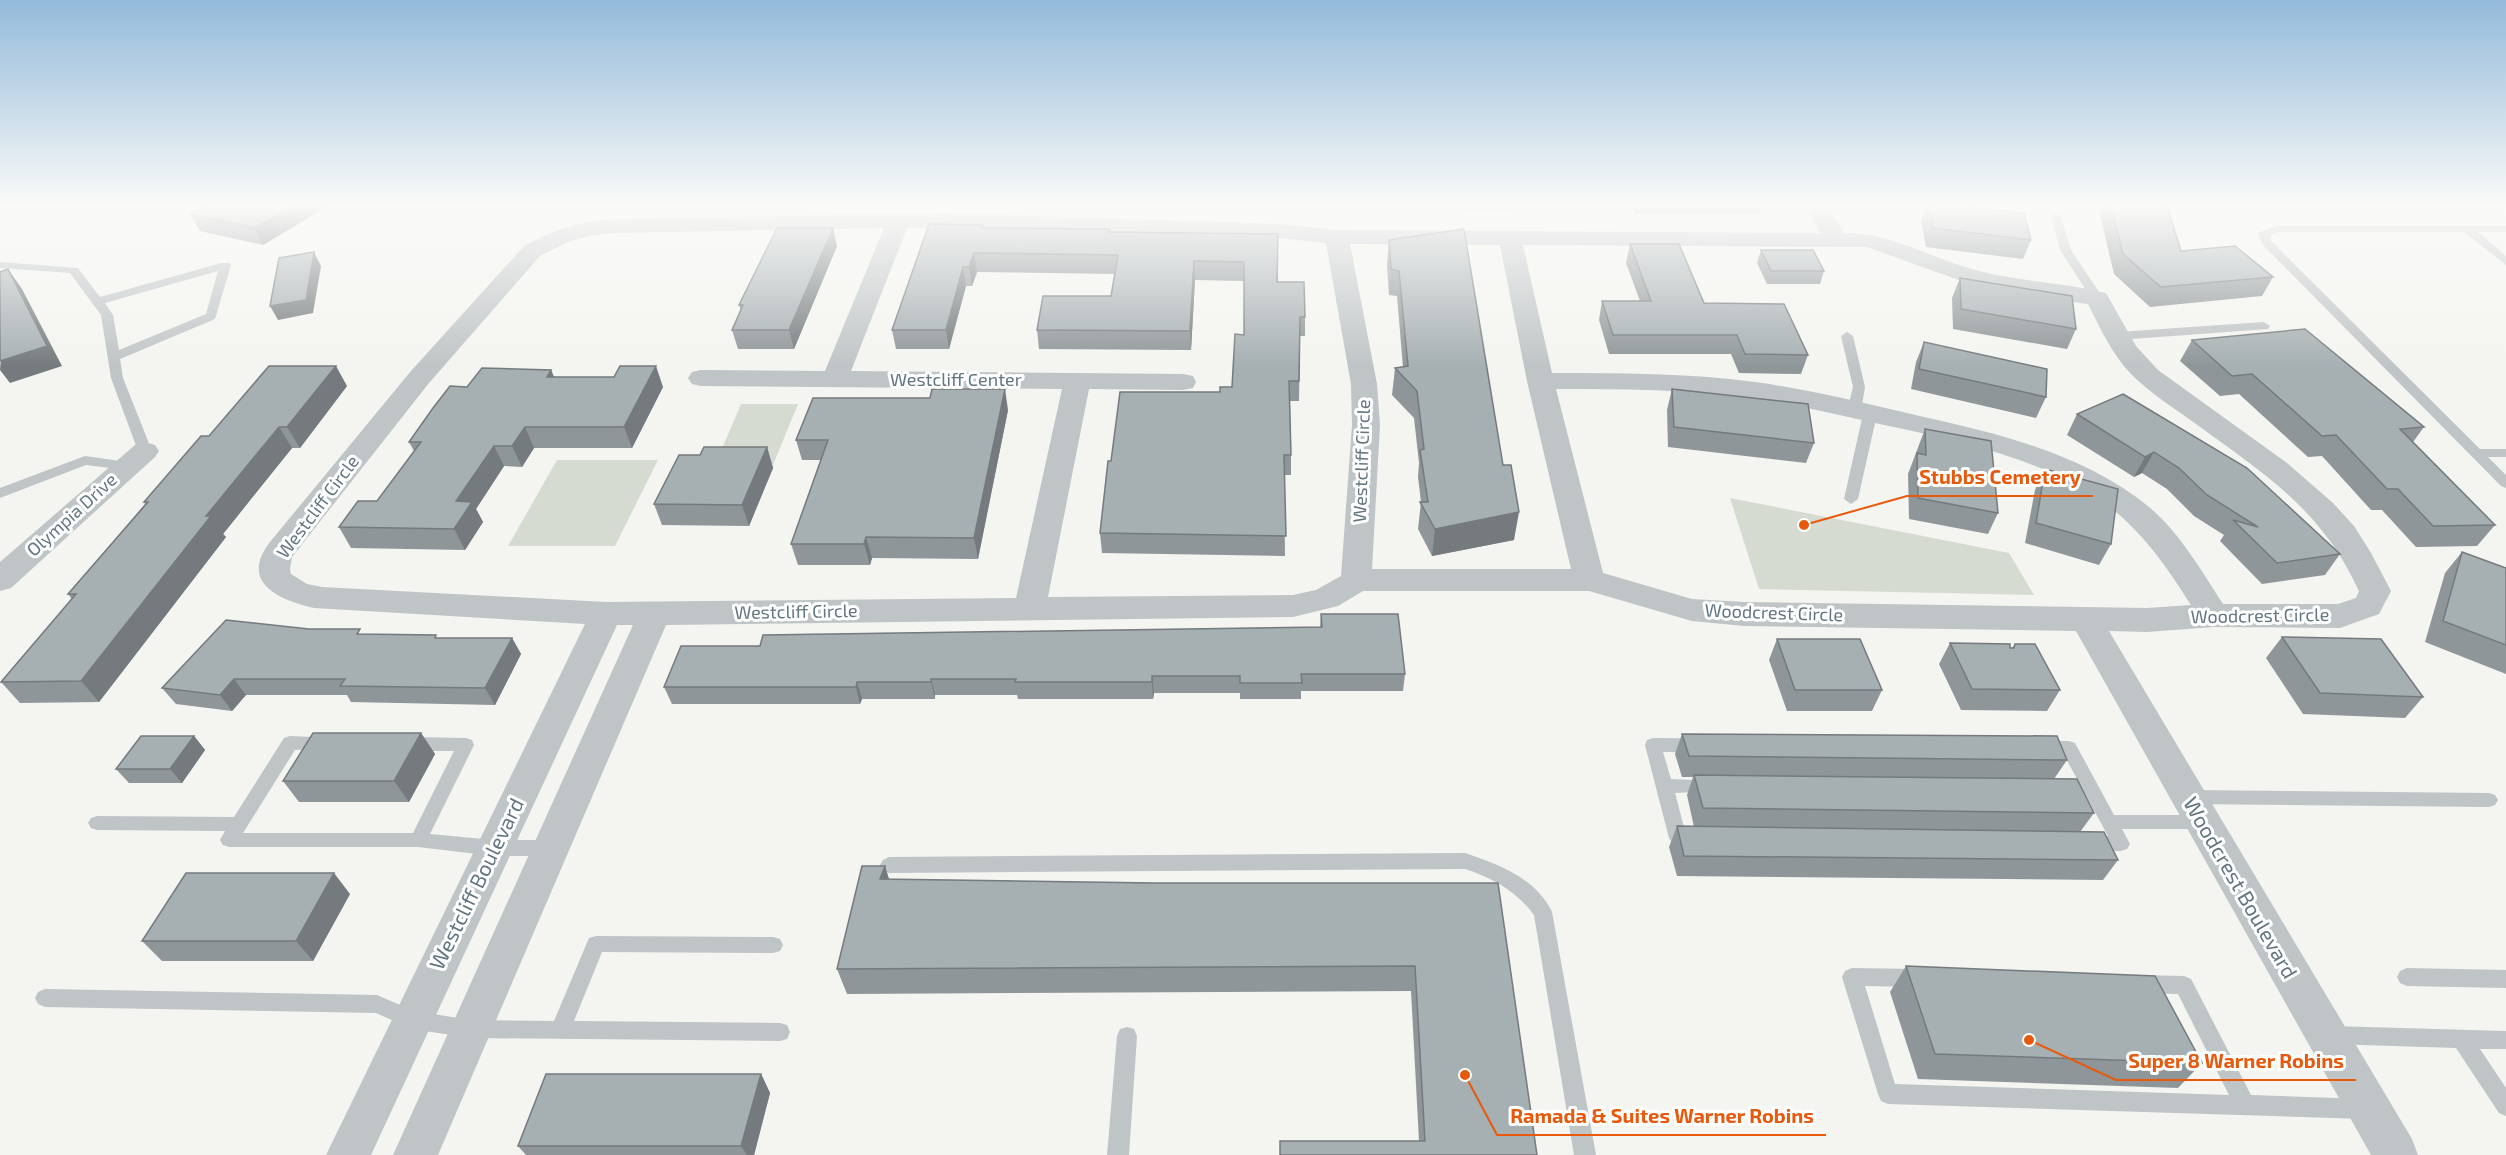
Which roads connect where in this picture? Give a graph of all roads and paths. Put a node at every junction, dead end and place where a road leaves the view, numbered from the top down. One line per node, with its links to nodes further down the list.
1 (524, 260): 32 (street, Westcliff Circle)
2 (883, 260): 16 (street)
3 (1341, 260): 27 (street, Westcliff Circle)
4 (1515, 260): 18 (street)
5 (1926, 260): 9 (street)
6 (2071, 260): 9 (lane)
7 (2284, 260): 21 (lane)
8 (0, 265): 10 (lane)
9 (2097, 298): 13 (street, Woodcrest Circle)
10 (96, 302): 14 (lane); 14 (lane)
11 (2264, 326): 13 (lane)
12 (1847, 336): 20 (lane)
13 (2118, 336): 33 (street, Woodcrest Circle)
14 (114, 357): 23 (lane)
15 (701, 378): 16 (street, Westcliff Center)
16 (836, 380): 17 (street, Westcliff Center)
17 (1077, 381): 19 (street, Westcliff Center); 30 (street)
18 (1540, 381): 20 (street); 29 (street)
19 (1183, 382)
20 (1862, 412): 26 (lane); 33 (street)
21 (2476, 453): 22 (lane); 24 (lane)
22 (2506, 453)
23 (136, 459): 25 (lane); 28 (street, Olympia Drive)
24 (2506, 483)
25 (0, 492)
26 (1851, 499)
27 (1356, 579): 29 (street); 30 (street, Westcliff Circle)
28 (0, 580)
29 (1589, 580): 34 (street, Woodcrest Circle)
30 (1030, 609): 31 (street, Westcliff Circle)
31 (655, 613): 32 (street, Westcliff Circle); 48 (street)
32 (606, 614): 47 (street, Westcliff Boulevard)
33 (2214, 615): 34 (street, Woodcrest Circle)
34 (2086, 620): 42 (street, Woodcrest Boulevard)
35 (348, 744): 45 (lane)
36 (396, 744): 46 (lane)
37 (1664, 786): 38 (lane); 40 (lane); 43 (lane)
38 (1723, 786)
39 (2068, 790): 40 (lane)
40 (2092, 791): 43 (lane)
41 (2489, 800): 42 (lane)
42 (2195, 809): 43 (lane); 60 (street, Woodcrest Boulevard)
43 (2109, 822)
44 (97, 823): 45 (lane)
45 (239, 824): 46 (lane)
46 (418, 840): 47 (lane)
47 (494, 848): 48 (lane); 56 (street, Westcliff Boulevard)
48 (551, 848): 57 (street)
49 (889, 866): 70 (lane)
50 (773, 945): 58 (lane)
51 (2407, 977): 53 (lane)
52 (1935, 979): 64 (lane)
53 (2506, 979)
54 (2125, 984): 64 (lane)
55 (45, 998): 56 (lane)
56 (412, 1020): 57 (lane); 67 (street, Westcliff Boulevard)
57 (471, 1029): 58 (lane); 68 (street)
58 (560, 1030): 59 (lane)
59 (780, 1032)
60 (2325, 1035): 62 (lane); 66 (street, Woodcrest Boulevard)
61 (1127, 1036): 69 (lane)
62 (2462, 1039): 63 (lane); 65 (lane)
63 (2506, 1040)
64 (2246, 1105): 66 (lane)
65 (2506, 1106)
66 (2368, 1110): 71 (street, Woodcrest Boulevard)
67 (348, 1155)
68 (415, 1155)
69 (1118, 1155)
70 (1584, 1155)
71 (2396, 1155)

